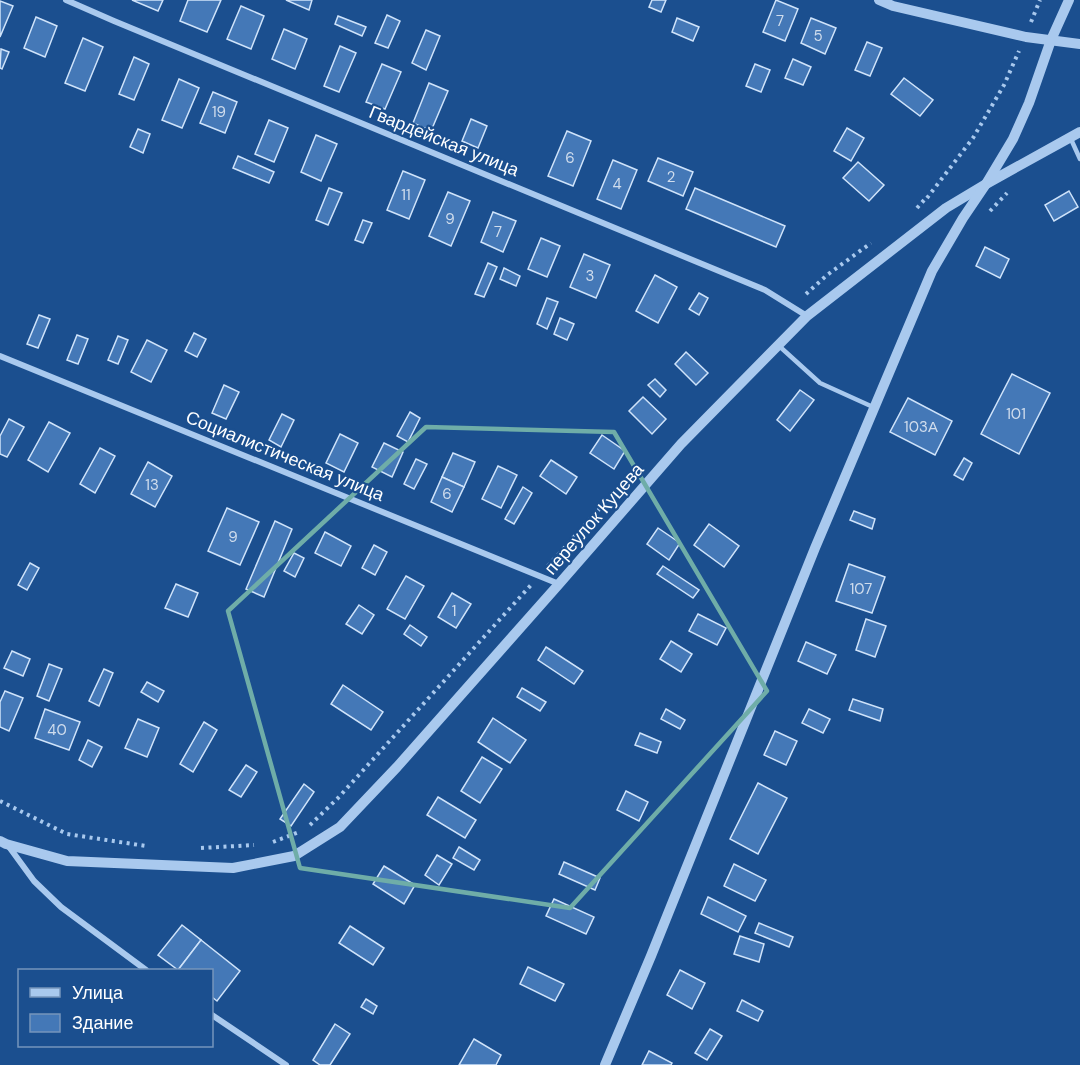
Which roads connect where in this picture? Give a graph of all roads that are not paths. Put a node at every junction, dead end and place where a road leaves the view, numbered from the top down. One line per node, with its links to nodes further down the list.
1 (66, 0): 9 (street, Гвардейская улица)
2 (879, 0): 4 (street)
3 (1069, 0): 4 (street, переулок Куцева)
4 (1051, 40): 5 (street); 8 (street, переулок Куцева)
5 (1080, 44)
6 (1075, 135): 7 (lane); 8 (street)
7 (1080, 159)
8 (986, 184): 9 (street, переулок Куцева); 12 (street, переулок Куцева)
9 (807, 316): 10 (street, переулок Куцева)
10 (778, 345): 12 (lane); 13 (street, переулок Куцева)
11 (0, 356): 13 (street, Социалистическая улица)
12 (874, 408): 18 (street, переулок Куцева)
13 (559, 585): 14 (street, переулок Куцева)
14 (3, 842): 15 (street)
15 (145, 969)
16 (213, 1016): 17 (street)
17 (286, 1065)
18 (605, 1065)

